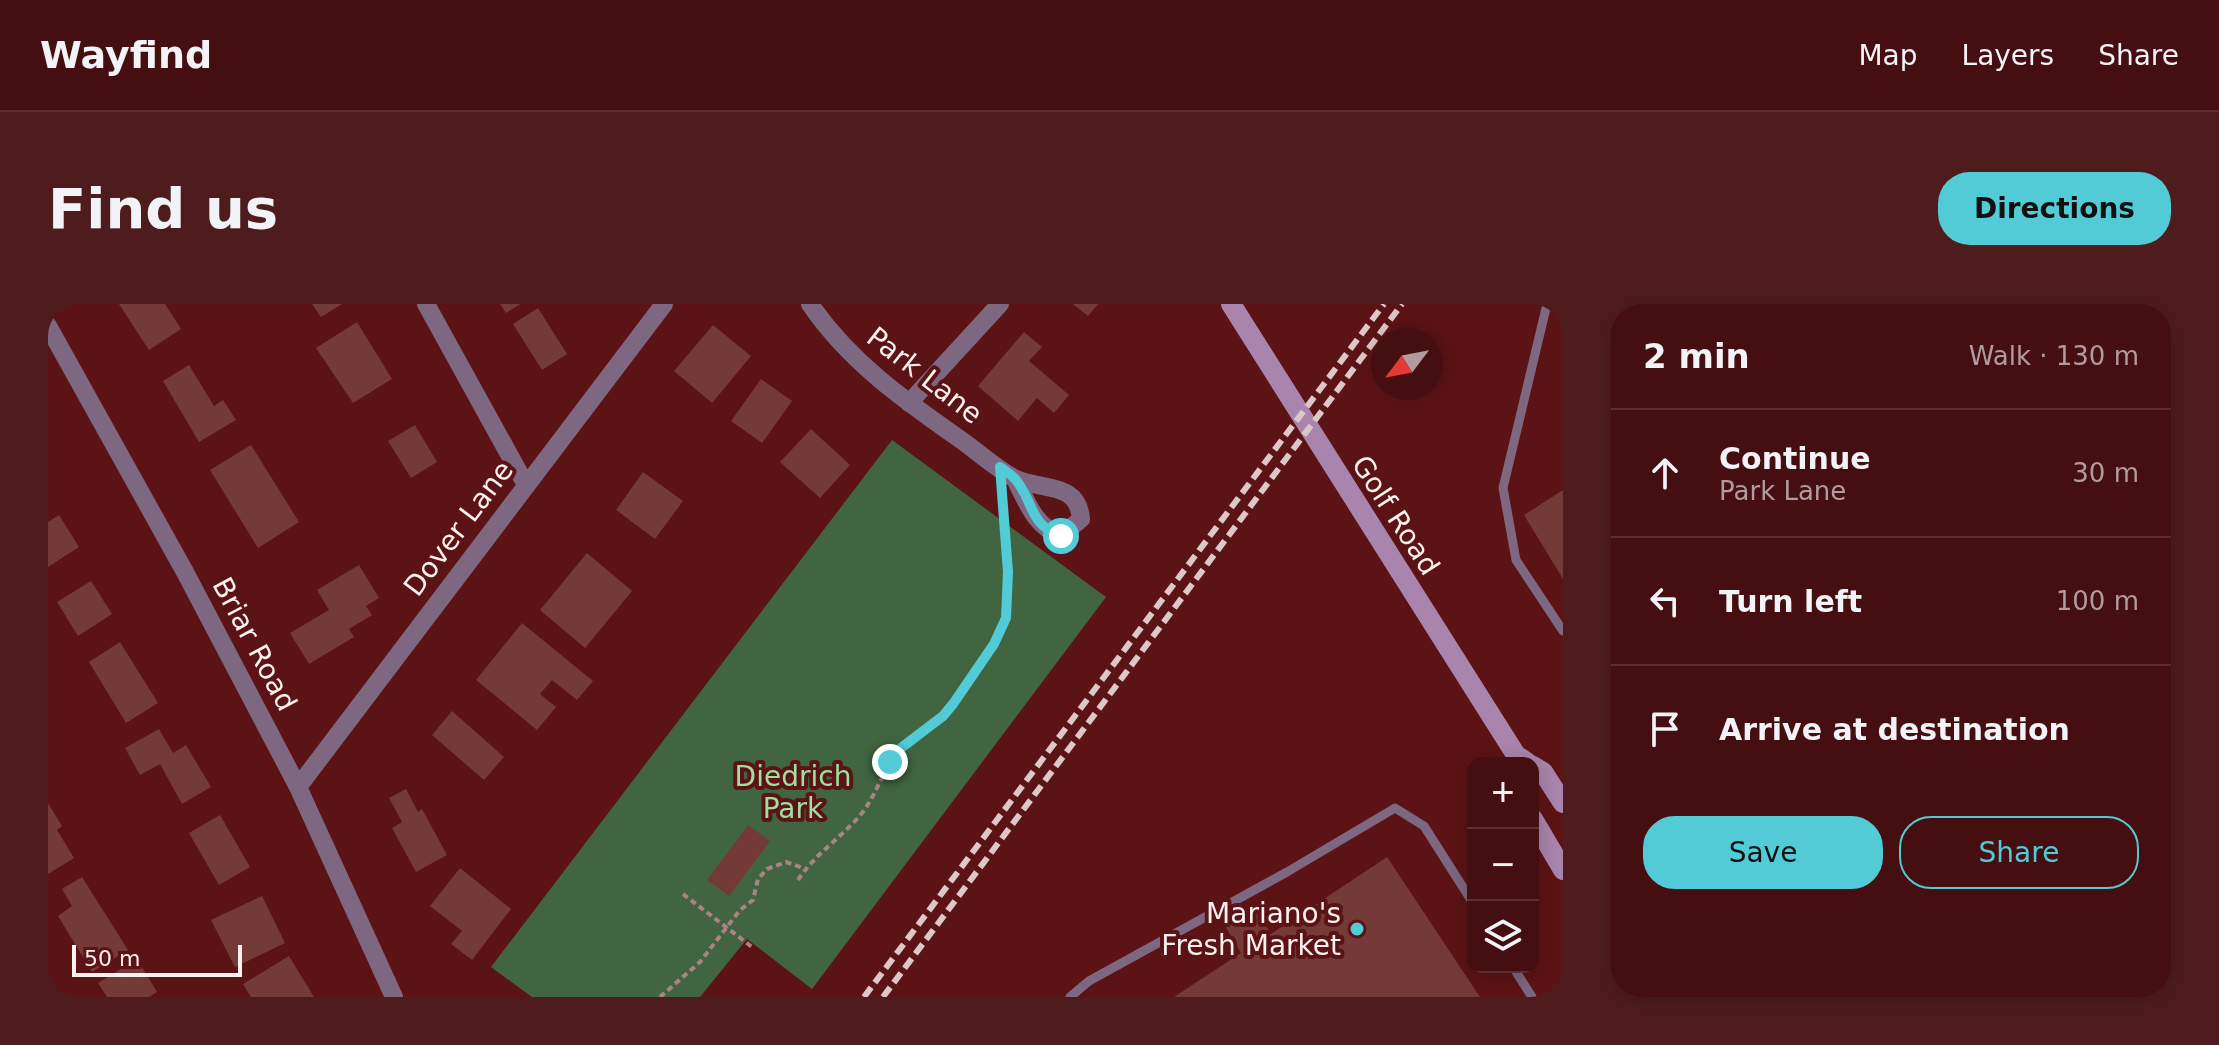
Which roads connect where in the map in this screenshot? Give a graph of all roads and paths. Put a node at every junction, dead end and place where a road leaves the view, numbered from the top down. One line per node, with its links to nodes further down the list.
1 (426, 304): 11 (street)
2 (664, 304): 11 (street, Dover Lane)
3 (810, 304): 8 (street, Park Lane)
4 (1000, 304): 8 (street)
5 (1231, 304): 13 (main road, Golf Road)
6 (1547, 304): 12 (lane)
7 (48, 326): 15 (street, Briar Road)
8 (909, 403): 9 (street, Park Lane)
9 (1000, 467): 10 (street, Park Lane); 18 (path)
10 (1015, 479)
11 (526, 485): 15 (street, Dover Lane)
12 (1563, 631)
13 (1520, 757)
14 (1539, 770): 16 (main road, Golf Road)
15 (298, 787): 26 (street, Briar Road)
16 (1563, 803)
17 (1539, 829): 19 (main road)
18 (806, 869): 20 (path); 23 (path)
19 (1563, 870)
20 (798, 880)
21 (683, 894): 23 (path)
22 (1472, 901): 28 (lane)
23 (727, 928): 24 (path); 27 (path)
24 (752, 947)
25 (1517, 973): 29 (lane)
26 (394, 997)
27 (660, 997)
28 (1070, 997)
29 (1532, 997)

